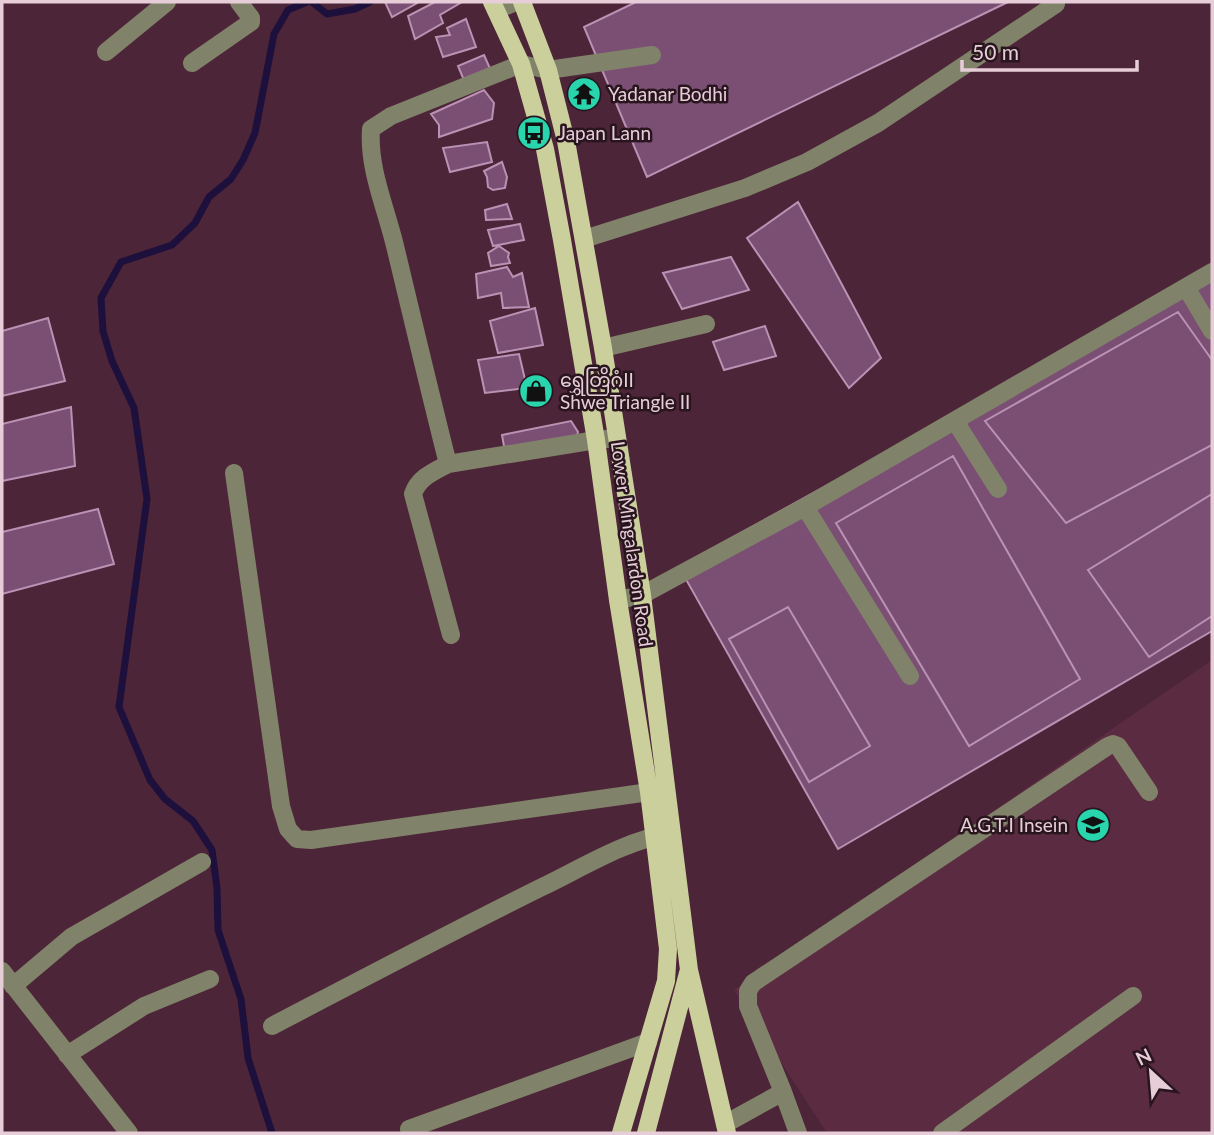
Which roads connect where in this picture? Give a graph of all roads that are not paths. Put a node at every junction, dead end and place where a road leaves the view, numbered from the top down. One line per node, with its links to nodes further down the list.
1 (167, 2): 7 (street)
2 (239, 2): 9 (street)
3 (516, 2): 6 (street)
4 (522, 2): 11 (main road, Lower Mingalardon Road)
5 (1056, 4): 12 (street)
6 (494, 6): 10 (main road, Lower Mingalardon Road)
7 (106, 52)
8 (652, 55): 11 (street)
9 (192, 63)
10 (521, 64): 11 (street); 20 (main road, Lower Mingalardon Road); 21 (street)
11 (548, 70): 12 (main road, Lower Mingalardon Road)
12 (584, 239): 17 (main road, Lower Mingalardon Road)
13 (1212, 272): 14 (street)
14 (1187, 289): 16 (street); 18 (street)
15 (706, 324): 17 (street)
16 (1212, 331)
17 (603, 348): 19 (main road, Lower Mingalardon Road)
18 (956, 421): 23 (street); 24 (street)
19 (617, 438): 20 (street); 25 (main road, Lower Mingalardon Road)
20 (596, 440): 21 (street); 26 (main road, Lower Mingalardon Road)
21 (447, 464): 27 (street)
22 (234, 473): 30 (street)
23 (998, 489)
24 (805, 507): 25 (street); 28 (street)
25 (642, 595): 26 (street); 29 (main road, Lower Mingalardon Road)
26 (618, 600): 30 (main road, Lower Mingalardon Road)
27 (451, 635)
28 (910, 676)
29 (667, 787): 30 (street); 32 (main road, Lower Mingalardon Road)
30 (649, 792): 33 (main road, Lower Mingalardon Road)
31 (1149, 792): 44 (street)
32 (673, 833): 33 (street); 36 (main road, Lower Mingalardon Road)
33 (654, 836): 35 (main road, Lower Mingalardon Road); 41 (street)
34 (202, 863): 39 (street)
35 (668, 949): 36 (main road); 42 (main road, Lower Mingalardon Road)
36 (689, 970): 46 (main road, Lower Mingalardon Road); 49 (main road)
37 (2, 971): 39 (street)
38 (211, 979): 43 (street)
39 (13, 986): 43 (street)
40 (1133, 996): 51 (street)
41 (272, 1026)
42 (648, 1042): 45 (street); 48 (main road, Lower Mingalardon Road)
43 (67, 1055): 47 (street)
44 (783, 1093): 46 (street); 50 (street)
45 (409, 1129)
46 (726, 1129)
47 (129, 1133)
48 (621, 1133)
49 (646, 1133)
50 (798, 1133)
51 (942, 1133)

